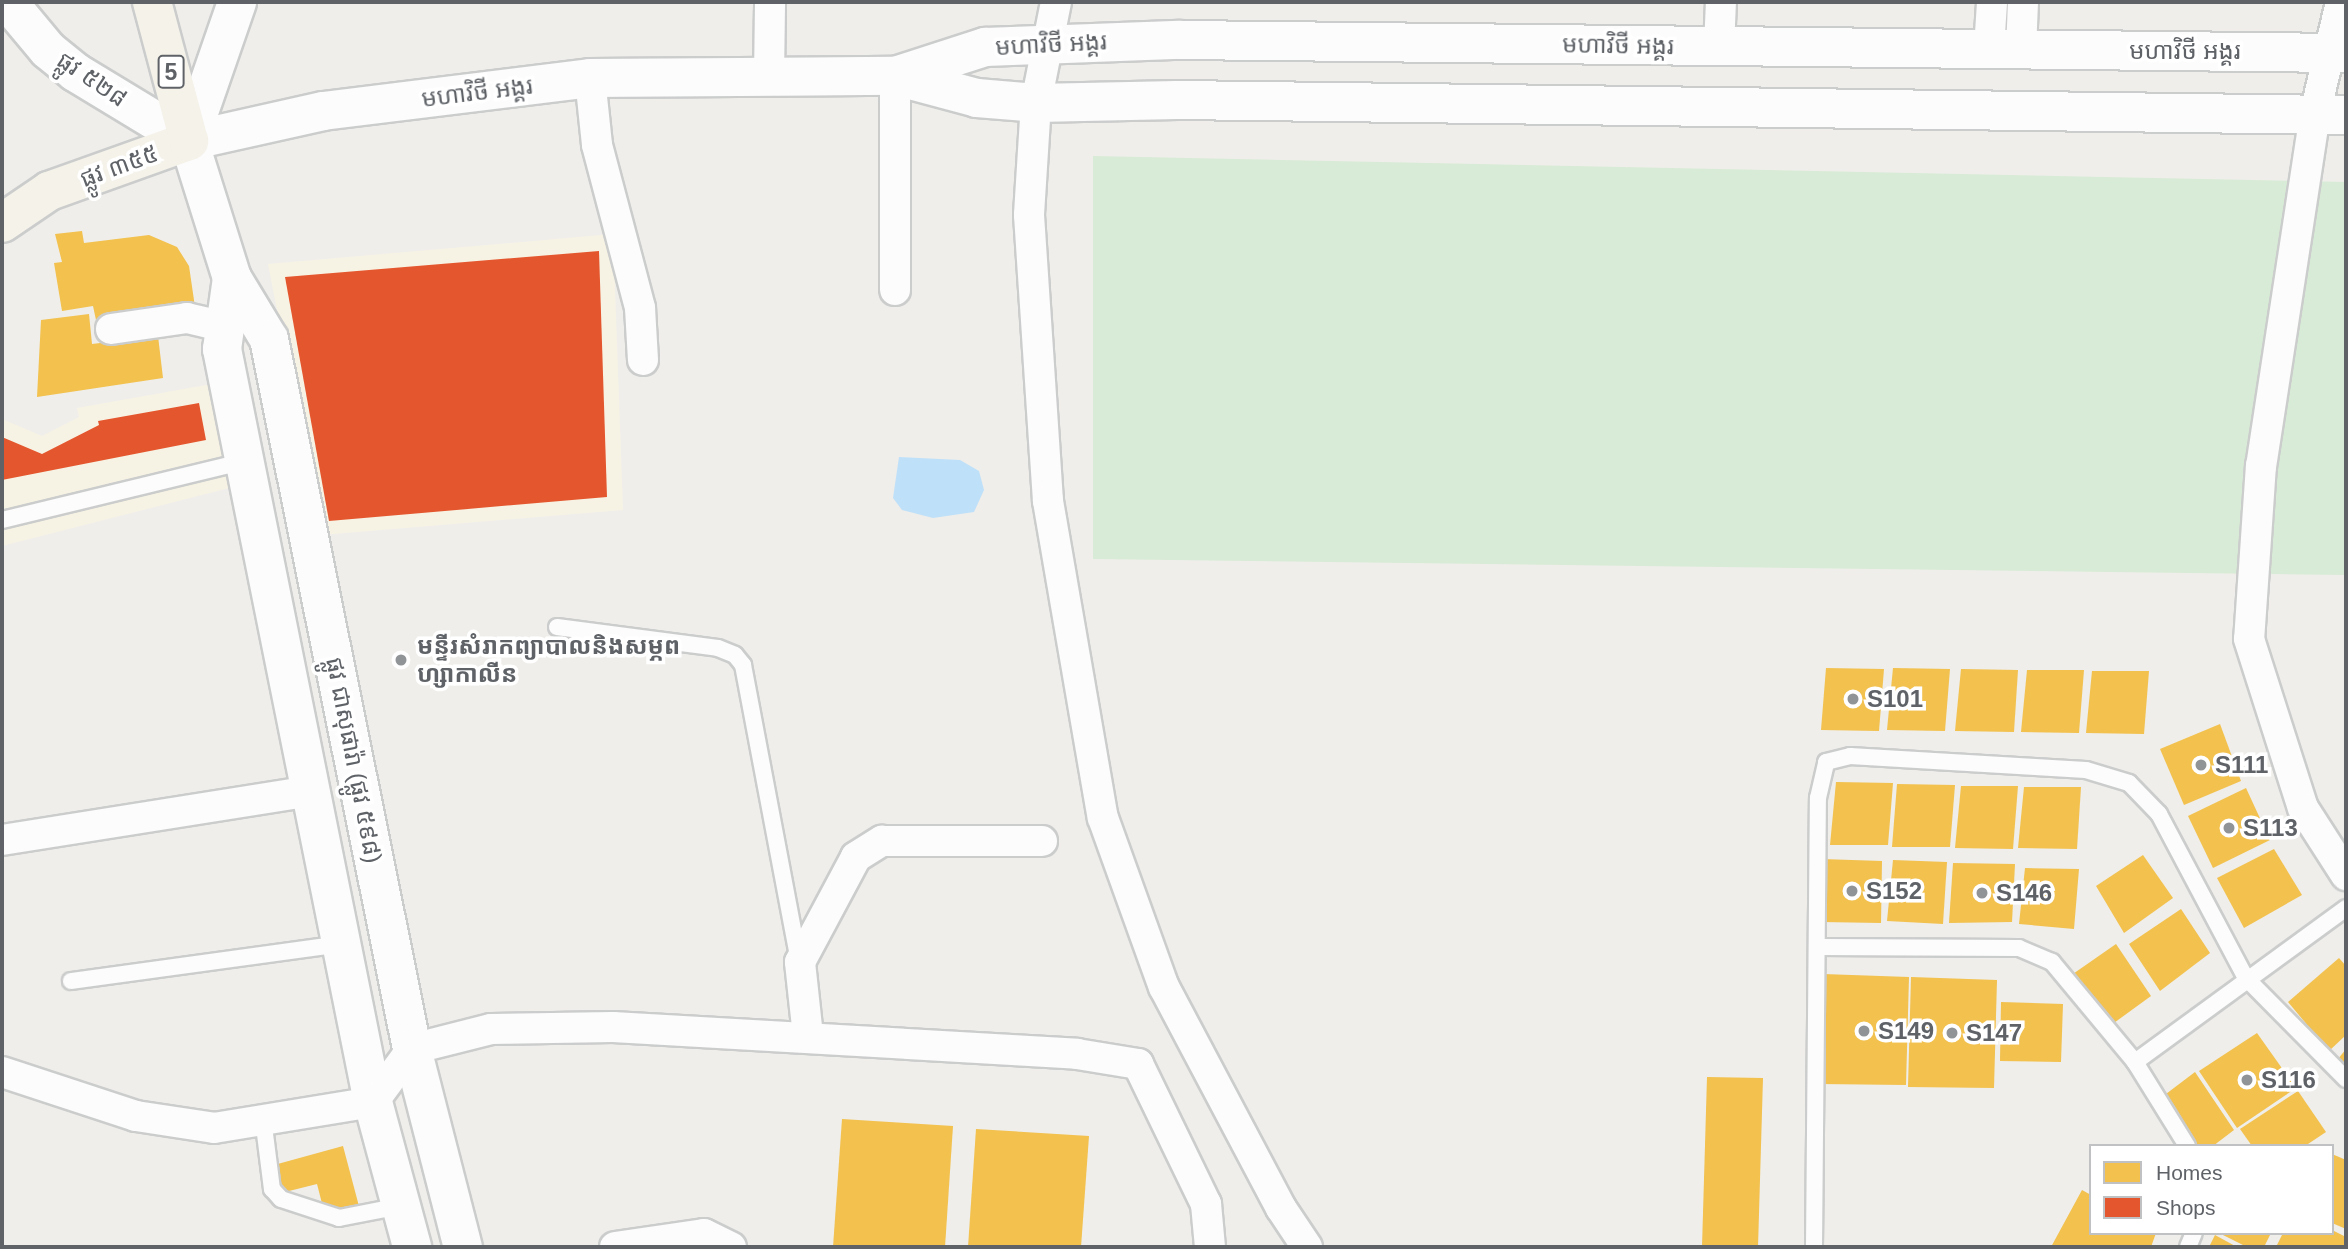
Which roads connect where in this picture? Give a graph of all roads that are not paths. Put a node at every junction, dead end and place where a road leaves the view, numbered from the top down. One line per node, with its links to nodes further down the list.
1 (8, 2): 19 (main road, ផ្លូវ ៥២៨)
2 (152, 2): 19 (main road, 5)
3 (237, 2): 19 (main road)
4 (770, 2): 15 (street)
5 (1056, 2): 10 (street)
6 (1721, 2): 11 (street)
7 (1992, 2): 12 (street)
8 (2023, 2): 12 (street)
9 (2341, 2): 13 (street)
10 (1047, 43): 11 (main road, មហាវិថី អង្គរ); 14 (main road, មហាវិថី អង្គរ); 17 (street)
11 (1719, 47): 12 (main road, មហាវិថី អង្គរ)
12 (2005, 49): 13 (main road, មហាវិថី អង្គរ)
13 (2337, 53): 18 (street)
14 (895, 76): 15 (main road, មហាវិថី អង្គរ); 17 (main road, មហាវិថី អង្គរ); 24 (street)
15 (769, 77): 16 (main road, មហាវិថី អង្គរ)
16 (590, 78): 19 (main road, មហាវិថី អង្គរ); 27 (street)
17 (1036, 103): 18 (main road, មហាវិថី អង្គរ); 55 (street)
18 (2331, 114): 34 (street)
19 (189, 141): 21 (main road, ផ្លូវ ៣៥៥); 23 (main road, ផ្លូវ ជាសុផារ៉ា (ផ្លូវ ៥៩៨))
20 (2, 187): 21 (main road, ផ្លូវ ៣៥៥)
21 (49, 191): 22 (main road, ផ្លូវ ៣៥៥)
22 (2, 223)
23 (232, 278): 25 (main road, ផ្លូវ ជាសុផារ៉ា (ផ្លូវ ៥៩៨)); 42 (main road, ផ្លូវ ជាសុផារ៉ា (ផ្លូវ ៥៩៨))
24 (895, 290)
25 (225, 327): 26 (street); 28 (main road, ផ្លូវ ជាសុផារ៉ា (ផ្លូវ ៥៩៨))
26 (111, 329)
27 (643, 360)
28 (245, 461): 29 (lane); 31 (main road, ផ្លូវ ជាសុផារ៉ា (ផ្លូវ ៥៩៨))
29 (2, 520)
30 (557, 627): 38 (lane)
31 (311, 791): 32 (street); 36 (main road, ផ្លូវ ជាសុផារ៉ា (ផ្លូវ ៥៩៨))
32 (2, 840)
33 (1042, 841): 38 (street)
34 (2346, 875)
35 (2346, 908): 39 (lane)
36 (342, 944): 40 (lane); 46 (main road, ផ្លូវ ជាសុផារ៉ា (ផ្លូវ ៥៩៨))
37 (1818, 947): 39 (lane); 43 (lane); 56 (lane)
38 (800, 962): 41 (street)
39 (2246, 978): 43 (lane); 45 (lane)
40 (71, 981)
41 (808, 1036): 42 (street); 54 (street)
42 (412, 1049): 46 (street); 51 (main road, ផ្លូវ ជាសុផារ៉ា (ផ្លូវ ៥៩៨))
43 (2135, 1062): 48 (lane)
44 (2, 1072): 47 (street)
45 (2346, 1079)
46 (373, 1102): 47 (street); 49 (main road, ផ្លូវ ជាសុផារ៉ា (ផ្លូវ ៥៩៨))
47 (263, 1118): 49 (lane)
48 (2187, 1144)
49 (400, 1206): 50 (main road, ផ្លូវ ជាសុផារ៉ា (ផ្លូវ ៥៩៨))
50 (412, 1247)
51 (463, 1247)
52 (615, 1247): 53 (street)
53 (731, 1247)
54 (1210, 1247)
55 (1307, 1247)
56 (1814, 1247)

